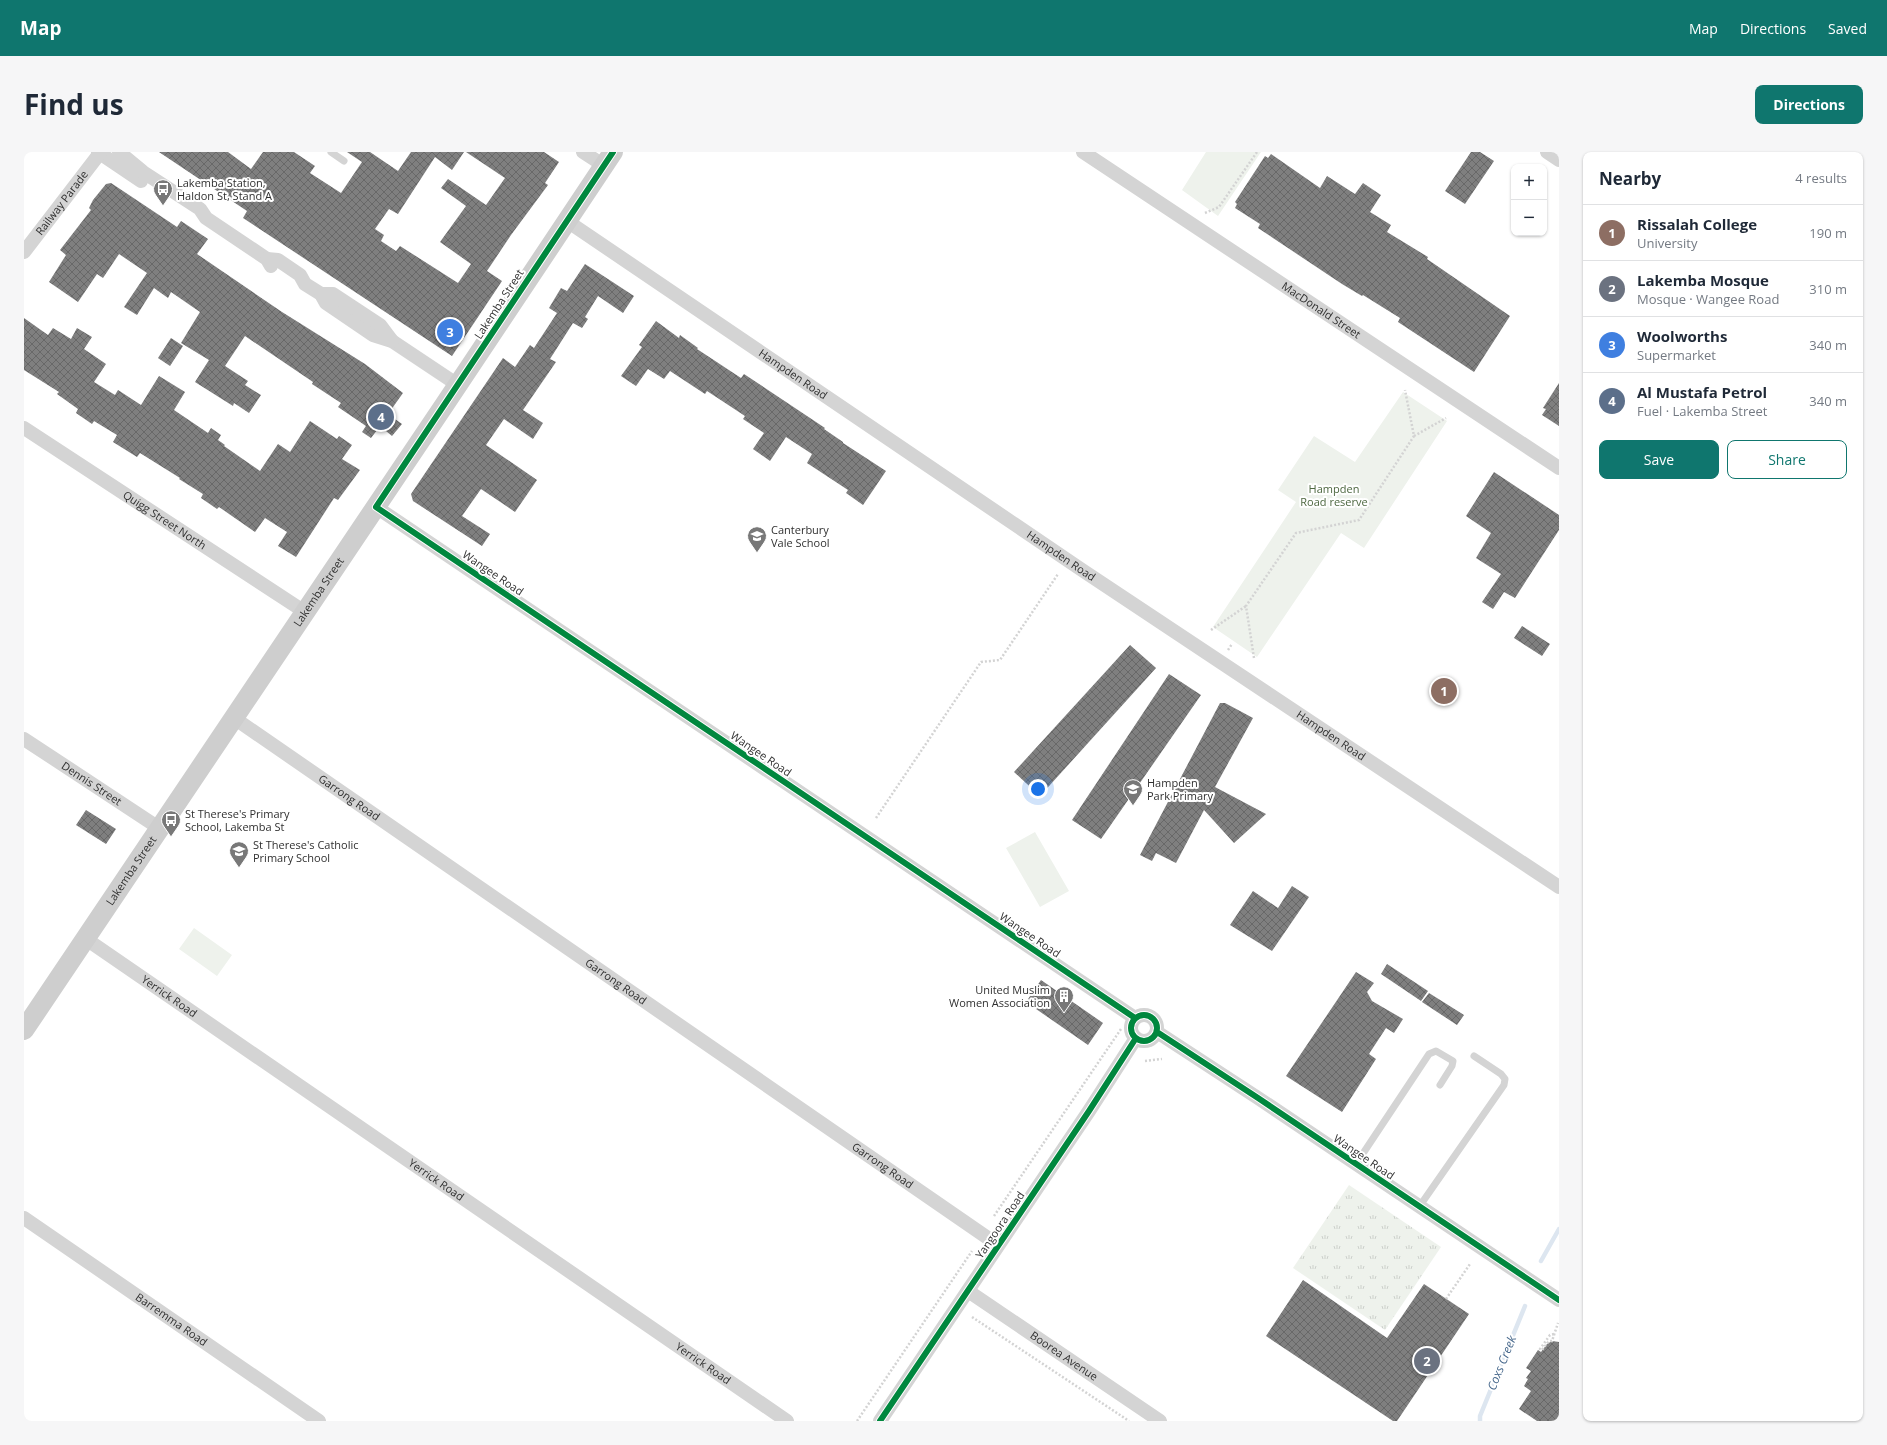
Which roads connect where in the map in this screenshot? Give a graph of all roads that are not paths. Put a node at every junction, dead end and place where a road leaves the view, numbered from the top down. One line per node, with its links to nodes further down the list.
1 (119, 152): 10 (street)
2 (331, 152): 9 (lane)
3 (583, 152): 7 (street)
4 (1083, 152): 15 (street, MacDonald Street)
5 (1547, 152): 8 (street)
6 (99, 153): 10 (street); 12 (street, Railway Parade)
7 (608, 159): 11 (main road, Lakemba Street)
8 (1559, 160)
9 (344, 161)
10 (206, 218): 13 (street)
11 (566, 221): 13 (main road, Lakemba Street); 21 (street, Hampden Road)
12 (24, 252)
13 (458, 385): 16 (main road, Lakemba Street)
14 (24, 428): 17 (street, Quigg Street North)
15 (1559, 468)
16 (376, 507): 17 (main road, Lakemba Street); 23 (street, Wangee Road)
17 (306, 612): 18 (main road, Lakemba Street)
18 (234, 718): 20 (main road, Lakemba Street); 32 (street, Garrong Road)
19 (24, 739): 20 (street, Dennis Street)
20 (159, 828): 22 (main road, Lakemba Street)
21 (1559, 887)
22 (86, 939): 24 (main road, Lakemba Street); 36 (street, Yerrick Road)
23 (1135, 1018): 25 (street); 26 (street)
24 (24, 1030)
25 (1157, 1032): 26 (street); 29 (street, Wangee Road)
26 (1136, 1038): 32 (street, Yangoora Road)
27 (1474, 1056): 30 (lane)
28 (1440, 1085): 29 (lane)
29 (1356, 1164): 30 (street, Wangee Road)
30 (1419, 1207): 34 (street, Wangee Road)
31 (24, 1218): 35 (street, Barremma Road)
32 (998, 1245): 33 (street, Yangoora Road)
33 (968, 1291): 37 (street, Yangoora Road); 38 (street, Boorea Avenue)
34 (1559, 1300)
35 (319, 1421)
36 (787, 1421)
37 (880, 1421)
38 (1160, 1421)

